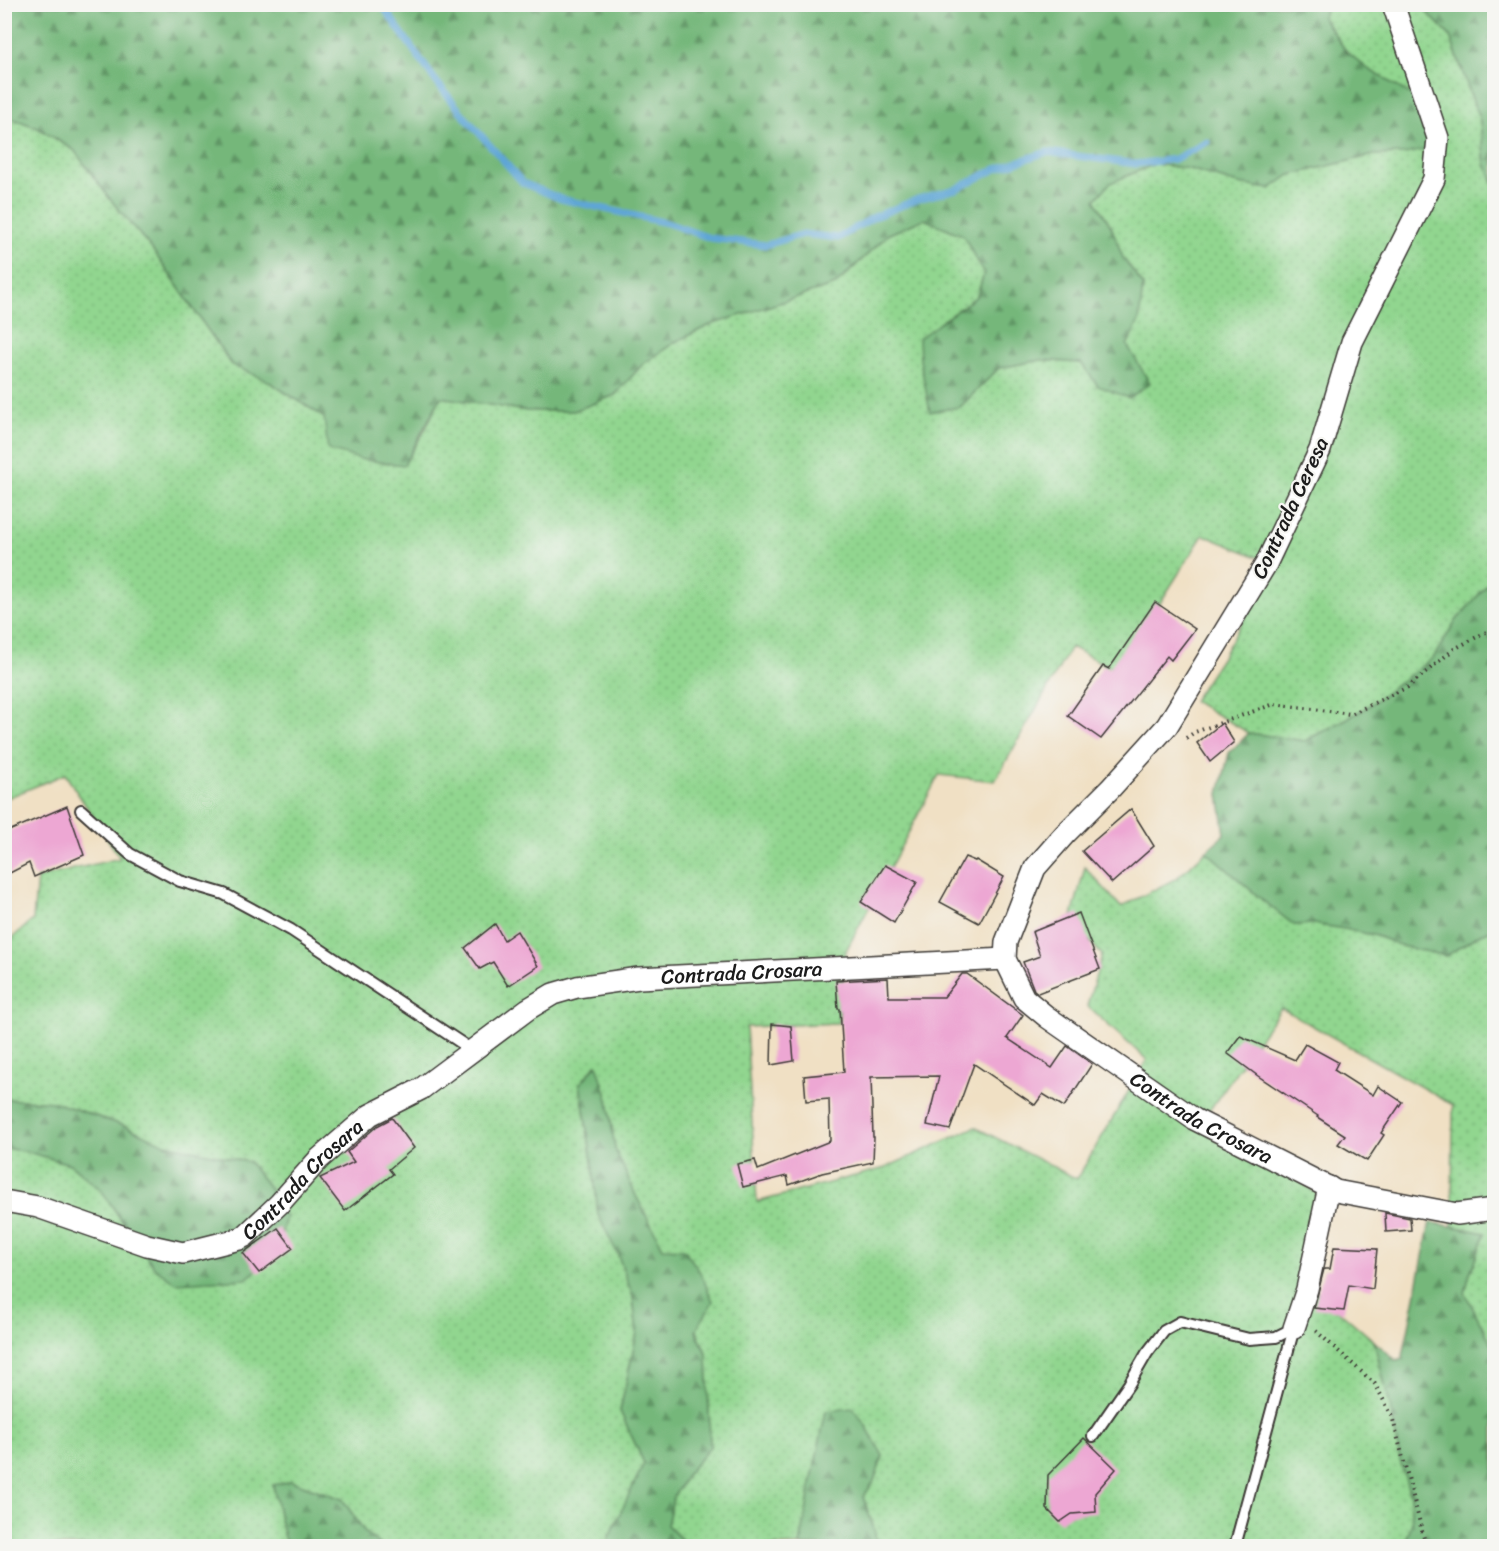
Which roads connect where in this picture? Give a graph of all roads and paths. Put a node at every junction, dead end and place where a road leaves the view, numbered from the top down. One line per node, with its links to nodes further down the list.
1 (1393, 4): 5 (street, Contrada Ceresa)
2 (1494, 628): 3 (path)
3 (1185, 739)
4 (81, 810): 6 (lane)
5 (1005, 959): 6 (street, Contrada Crosara); 7 (street, Contrada Crosara)
6 (472, 1050): 8 (street, Contrada Crosara)
7 (1329, 1187): 9 (street, Contrada Crosara); 10 (street)
8 (4, 1201)
9 (1494, 1209)
10 (1296, 1322): 11 (lane); 12 (lane); 13 (path)
11 (1093, 1436)
12 (1235, 1546)
13 (1426, 1546)

